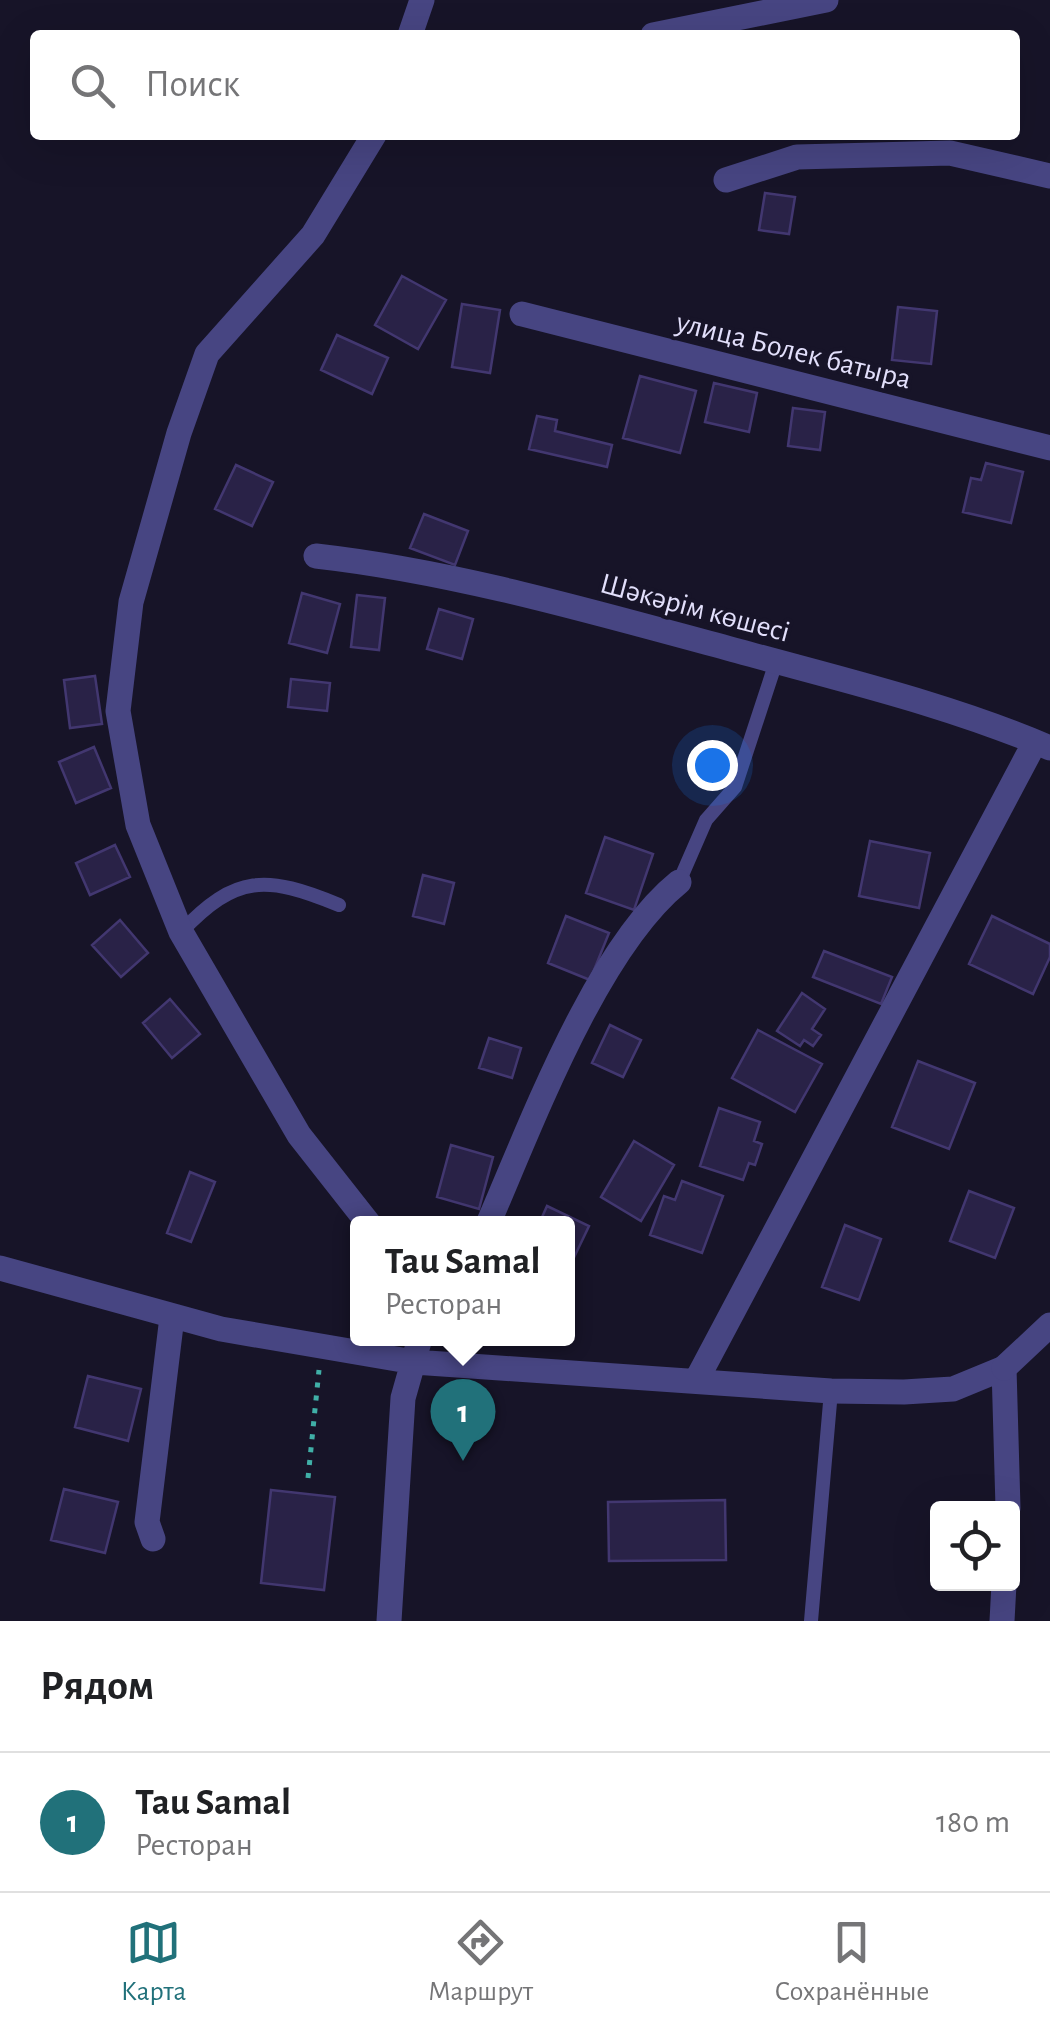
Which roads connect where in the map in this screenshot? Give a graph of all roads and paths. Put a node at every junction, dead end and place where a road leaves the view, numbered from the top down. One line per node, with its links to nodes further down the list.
1 (422, 0): 3 (street)
2 (826, 0): 4 (street)
3 (412, 30)
4 (678, 30)
5 (371, 140): 15 (street)
6 (1050, 176): 7 (street)
7 (726, 180)
8 (522, 314): 9 (street, улица Болек батыра)
9 (1050, 448)
10 (316, 556): 11 (street, Шәкәрім көшесі)
11 (776, 662): 12 (street, Шәкәрім көшесі); 13 (lane)
12 (1042, 745): 24 (street)
13 (679, 882): 17 (street)
14 (339, 905): 15 (lane)
15 (180, 932): 16 (street)
16 (364, 1216)
17 (491, 1216)
18 (0, 1268): 19 (street)
19 (172, 1317): 21 (street); 28 (street)
20 (1050, 1325): 23 (street)
21 (321, 1347): 22 (street); 26 (path)
22 (417, 1350): 24 (street); 30 (street)
23 (1004, 1368): 25 (street); 27 (street)
24 (696, 1380): 25 (street)
25 (831, 1391): 31 (lane)
26 (308, 1478)
27 (1008, 1501)
28 (153, 1539)
29 (1004, 1591): 32 (street)
30 (389, 1621)
31 (811, 1621)
32 (1002, 1621)

